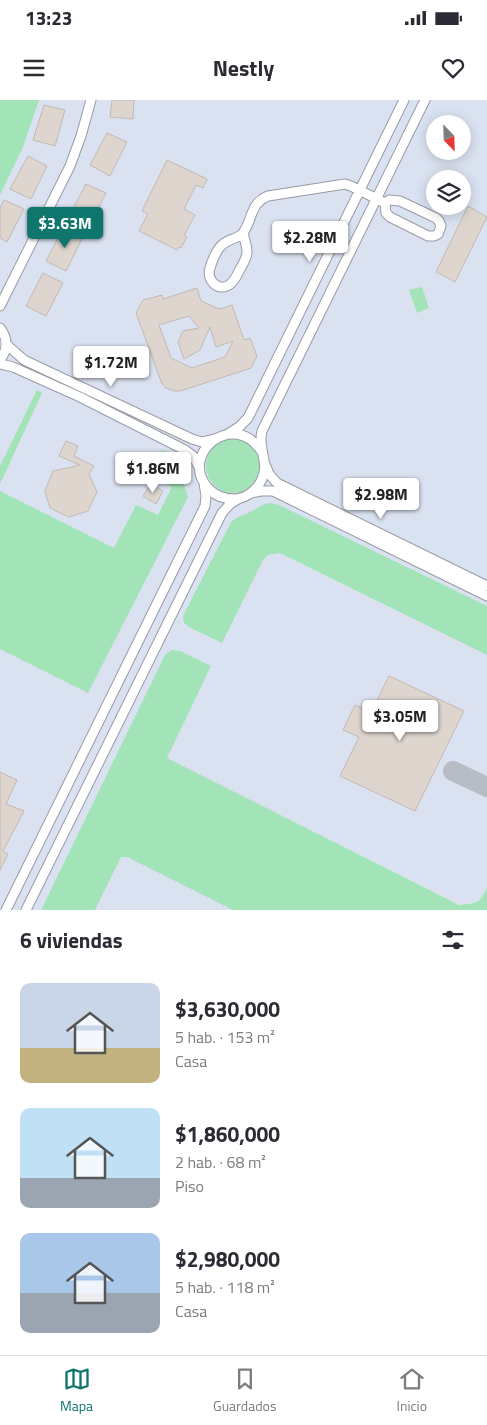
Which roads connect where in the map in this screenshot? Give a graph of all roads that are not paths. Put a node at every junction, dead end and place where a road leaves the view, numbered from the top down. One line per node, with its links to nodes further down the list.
1 (91, 100): 7 (street)
2 (404, 100): 4 (street)
3 (425, 100): 5 (street)
4 (360, 190): 5 (street); 6 (street); 12 (street)
5 (380, 201): 5 (street); 13 (street)
6 (243, 233): 6 (street)
7 (1, 307)
8 (1, 326): 9 (street)
9 (6, 344): 10 (street); 12 (street)
10 (0, 360)
11 (0, 364): 14 (street)
12 (218, 437): 13 (street); 14 (street)
13 (264, 456): 15 (street); 16 (street)
14 (201, 474): 15 (street); 18 (street)
15 (243, 497): 17 (street); 19 (street)
16 (487, 586)
17 (487, 596)
18 (6, 910)
19 (26, 910)

